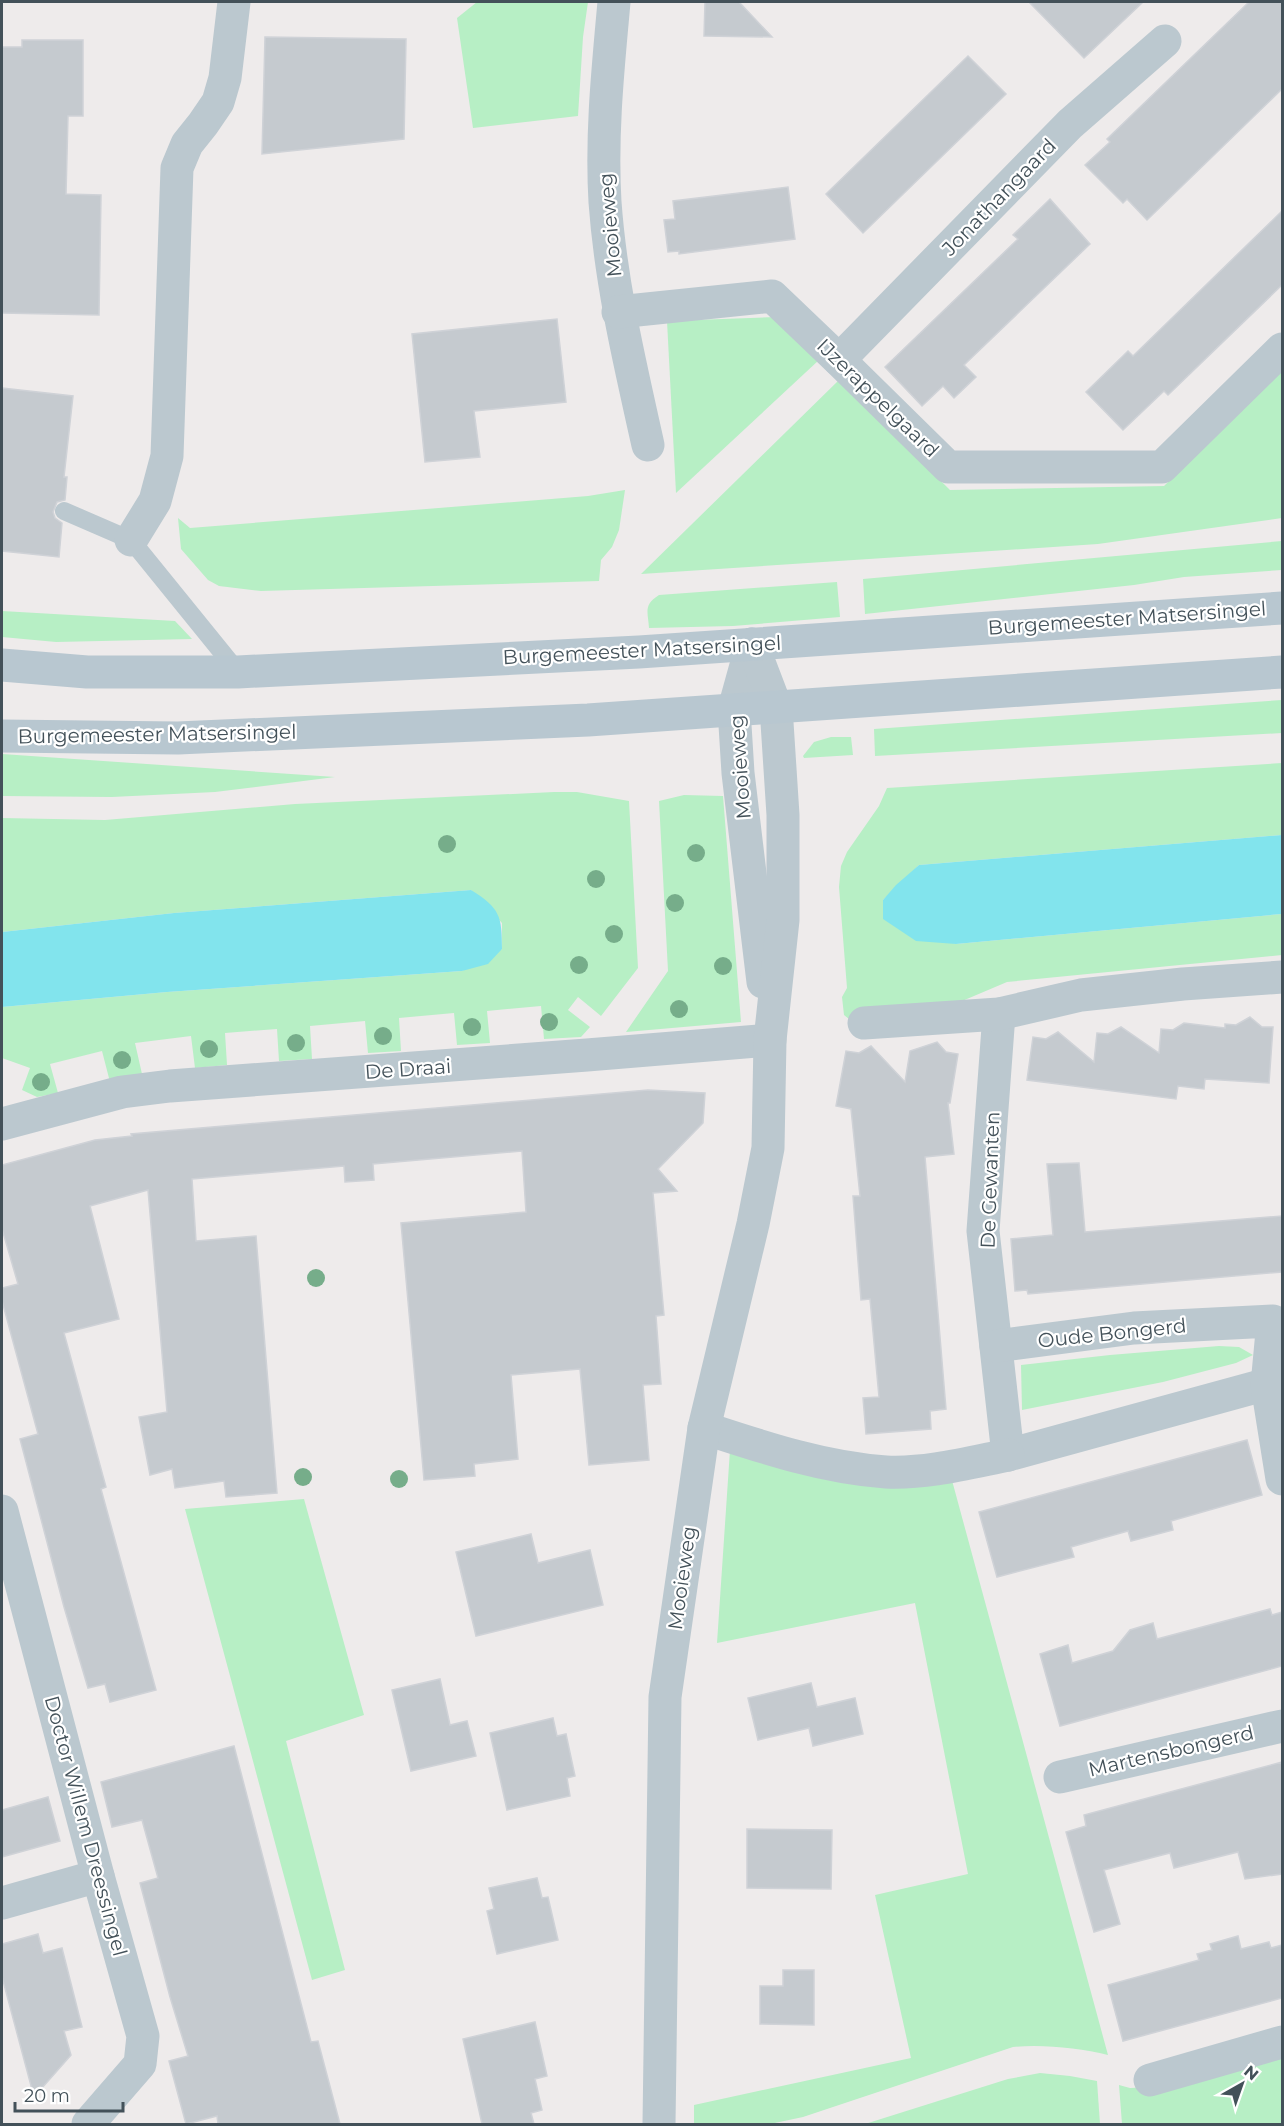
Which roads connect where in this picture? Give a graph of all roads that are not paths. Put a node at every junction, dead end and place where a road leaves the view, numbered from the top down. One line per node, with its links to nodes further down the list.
1 (234, 2): 9 (street)
2 (614, 2): 4 (street, Mooieweg)
3 (1165, 41): 6 (street, Jonathangaard)
4 (618, 312): 6 (street, IJzerappelgaard); 7 (street, Mooieweg)
5 (1282, 349): 6 (street, IJzerappelgaard)
6 (839, 360)
7 (648, 445)
8 (64, 511): 9 (lane)
9 (131, 540): 13 (lane)
10 (1282, 608): 11 (main road, Burgemeester Matsersingel)
11 (752, 644): 13 (main road, Burgemeester Matsersingel); 15 (street, Mooieweg); 16 (street, Mooieweg)
12 (2, 665): 13 (main road, Burgemeester Matsersingel)
13 (238, 672)
14 (1282, 672): 15 (main road, Burgemeester Matsersingel)
15 (776, 707): 16 (main road, Burgemeester Matsersingel); 21 (street, Mooieweg)
16 (734, 709): 17 (main road, Burgemeester Matsersingel); 21 (street, Mooieweg)
17 (2, 735)
18 (1282, 977): 19 (street)
19 (999, 1014): 20 (street); 25 (street, De Gewanten)
20 (864, 1023)
21 (770, 1040): 23 (street, De Draai); 27 (street, Mooieweg)
22 (2, 1099): 23 (street, De Draai)
23 (48, 1112): 24 (street, De Draai)
24 (2, 1124)
25 (996, 1346): 26 (street, Oude Bongerd); 28 (street)
26 (1275, 1383): 28 (street); 29 (street)
27 (704, 1428): 28 (street); 38 (street, Mooieweg)
28 (1008, 1455)
29 (1282, 1479)
30 (2, 1511): 33 (street, Doctor Willem Dreessingel)
31 (1282, 1726): 32 (street, Martensbongerd)
32 (1060, 1777)
33 (98, 1876): 34 (street); 37 (street, Doctor Willem Dreessingel)
34 (2, 1904)
35 (1282, 2042): 36 (street)
36 (1150, 2080)
37 (88, 2124)
38 (659, 2124)

